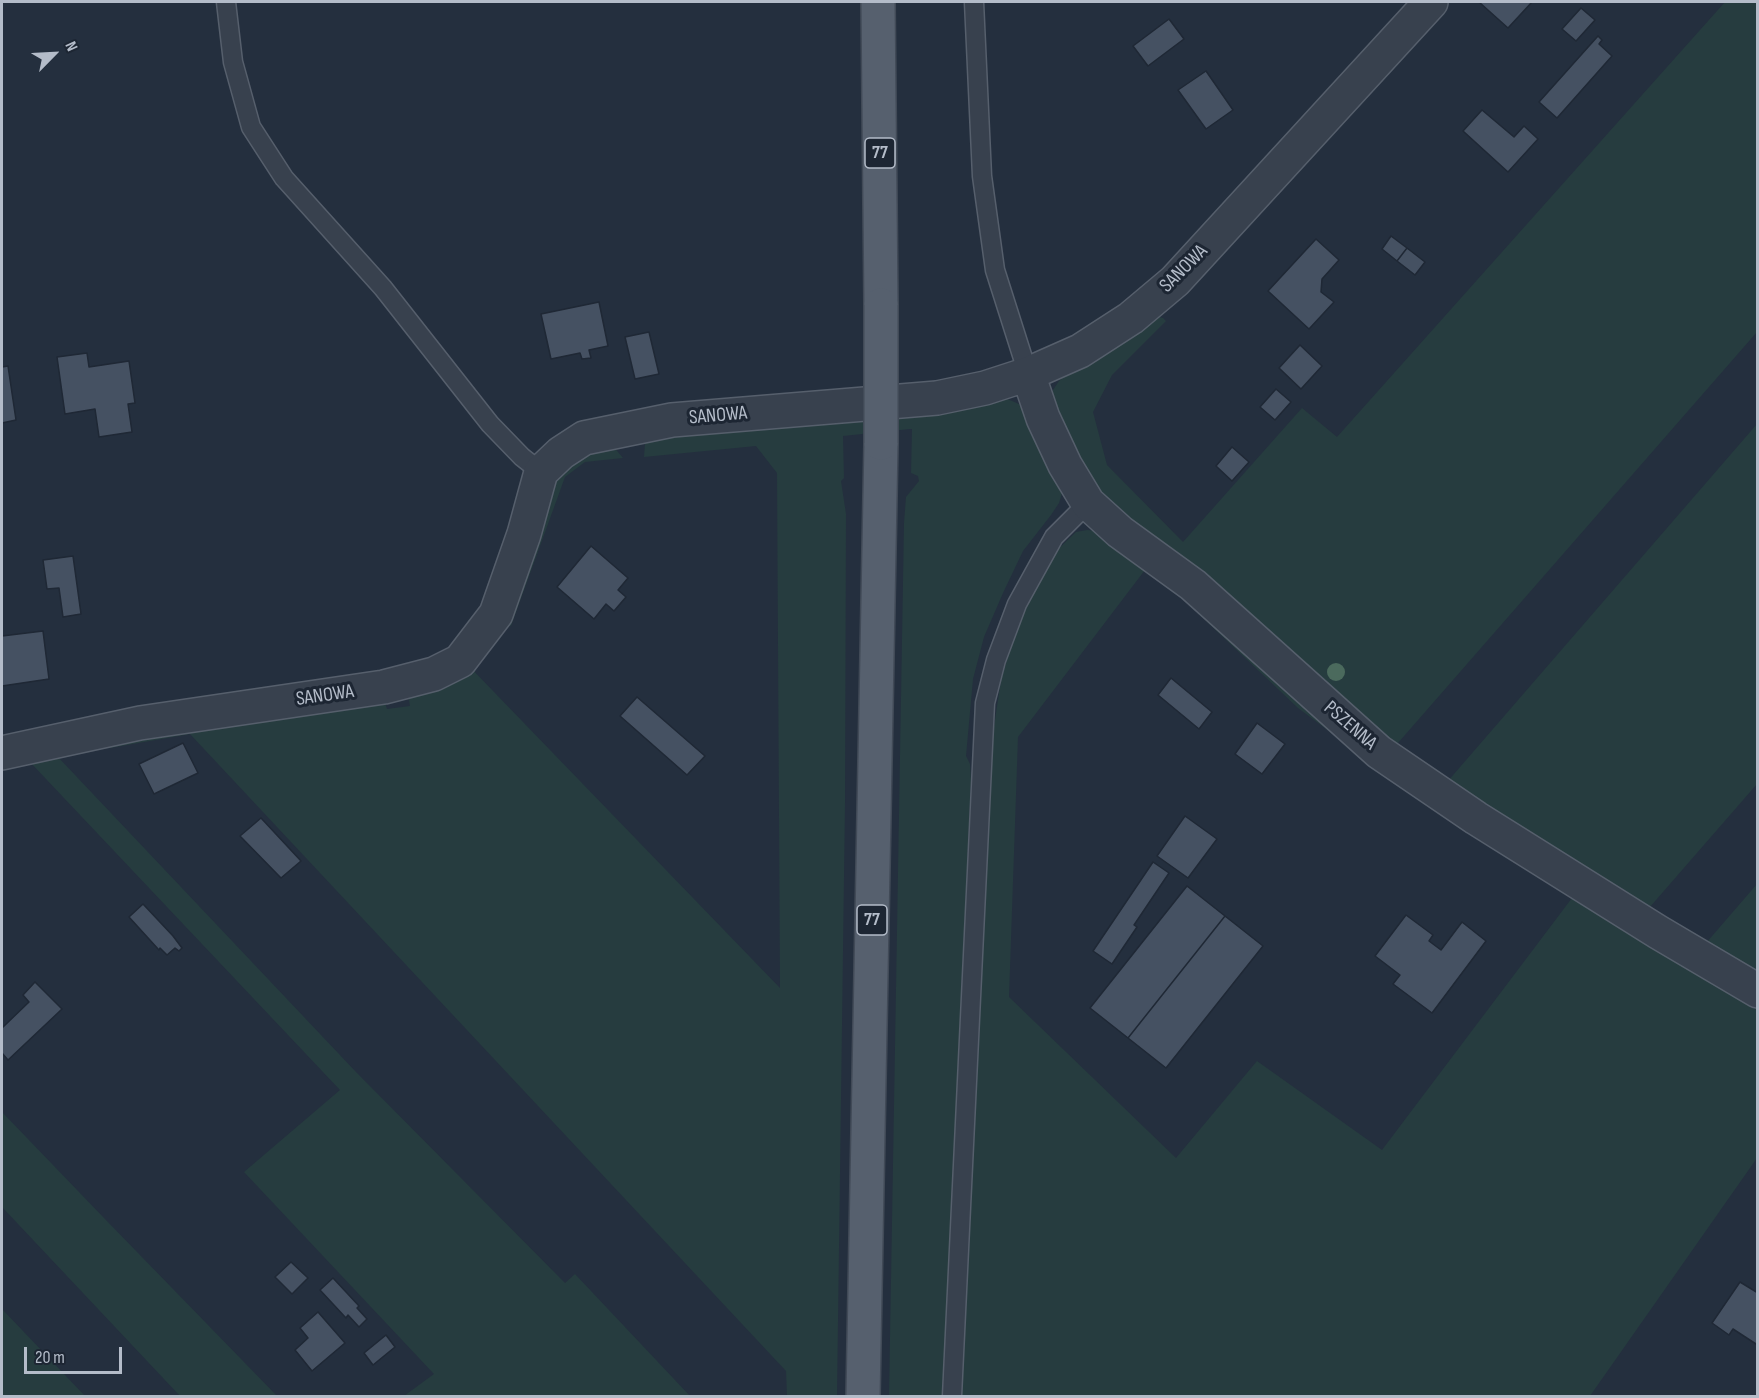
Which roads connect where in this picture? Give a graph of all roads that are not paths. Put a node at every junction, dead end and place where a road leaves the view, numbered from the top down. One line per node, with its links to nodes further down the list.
1 (226, 2): 6 (lane)
2 (878, 2): 10 (main road, 77, bridge)
3 (974, 2): 5 (lane)
4 (1431, 2): 5 (street, SANOWA)
5 (1028, 374): 6 (street, SANOWA); 7 (street, PSZENNA)
6 (541, 472): 8 (street, SANOWA)
7 (1088, 503): 9 (street, PSZENNA); 11 (lane)
8 (2, 753)
9 (1758, 991)
10 (863, 1396)
11 (952, 1396)

